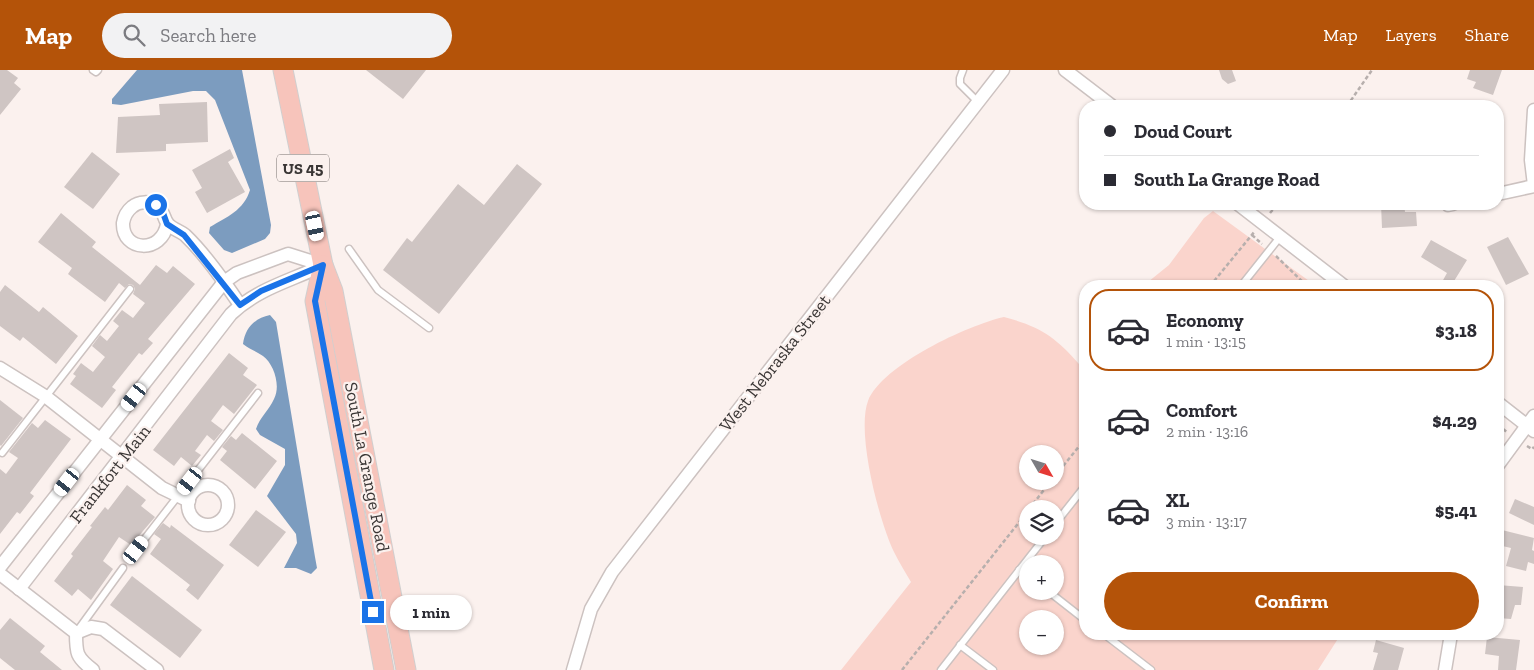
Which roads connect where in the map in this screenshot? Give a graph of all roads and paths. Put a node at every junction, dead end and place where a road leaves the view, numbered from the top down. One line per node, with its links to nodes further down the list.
1 (93, 70): 2 (lane)
2 (98, 70)
3 (283, 70): 22 (main road, South La Grange Road / US 45)
4 (963, 70): 10 (lane)
5 (1003, 70): 10 (street, West Nebraska Street)
6 (1065, 70): 8 (street)
7 (1372, 70): 9 (path)
8 (1104, 100)
9 (1351, 100)
10 (978, 102): 66 (street, West Nebraska Street)
11 (1534, 110): 12 (street)
12 (1534, 186): 13 (street)
13 (1504, 193)
14 (1246, 210): 16 (street)
15 (1273, 210): 16 (path)
16 (1263, 222): 18 (path); 19 (street)
17 (167, 224): 27 (street)
18 (1252, 235): 21 (path); 23 (path)
19 (1280, 237): 21 (lane); 26 (street)
20 (349, 249): 30 (lane)
21 (1270, 250): 24 (lane); 25 (path)
22 (323, 265): 27 (street, Frankfort Main); 29 (street, Frankfort Main); 64 (main road, South La Grange Road / US 45); 65 (main road, South La Grange Road / US 45)
23 (1215, 280)
24 (1247, 280)
25 (1301, 280)
26 (1336, 280)
27 (224, 282): 29 (street); 36 (street, Frankfort Main)
28 (130, 289): 33 (lane)
29 (240, 305): 39 (street, Frankfort Main)
30 (429, 328)
31 (0, 368): 33 (street)
32 (258, 393): 44 (lane)
33 (45, 396): 36 (street); 38 (lane)
34 (1504, 407): 35 (street)
35 (1531, 424): 40 (street)
36 (100, 439): 39 (street); 51 (street, Frankfort Main)
37 (1079, 447): 41 (path)
38 (2, 453)
39 (123, 457): 44 (street); 55 (street, Frankfort Main)
40 (1504, 458)
41 (1064, 465)
42 (1044, 490): 45 (path)
43 (1079, 494): 46 (lane)
44 (184, 498): 49 (lane)
45 (1036, 500)
46 (1064, 513)
47 (1019, 521): 67 (path)
48 (1039, 545): 50 (lane)
49 (136, 550)
50 (1031, 555)
51 (0, 568)
52 (123, 568): 58 (lane)
53 (1019, 571): 61 (lane)
54 (0, 574): 55 (street)
55 (19, 589): 58 (street)
56 (1059, 600): 57 (lane)
57 (1079, 615)
58 (76, 633): 62 (street); 63 (street)
59 (1112, 640): 70 (lane)
60 (1450, 640): 71 (street)
61 (960, 645): 68 (lane); 69 (lane)
62 (93, 670)
63 (158, 670)
64 (384, 670)
65 (406, 670)
66 (573, 670)
67 (902, 670)
68 (941, 670)
69 (993, 670)
70 (1151, 670)
71 (1445, 670)

